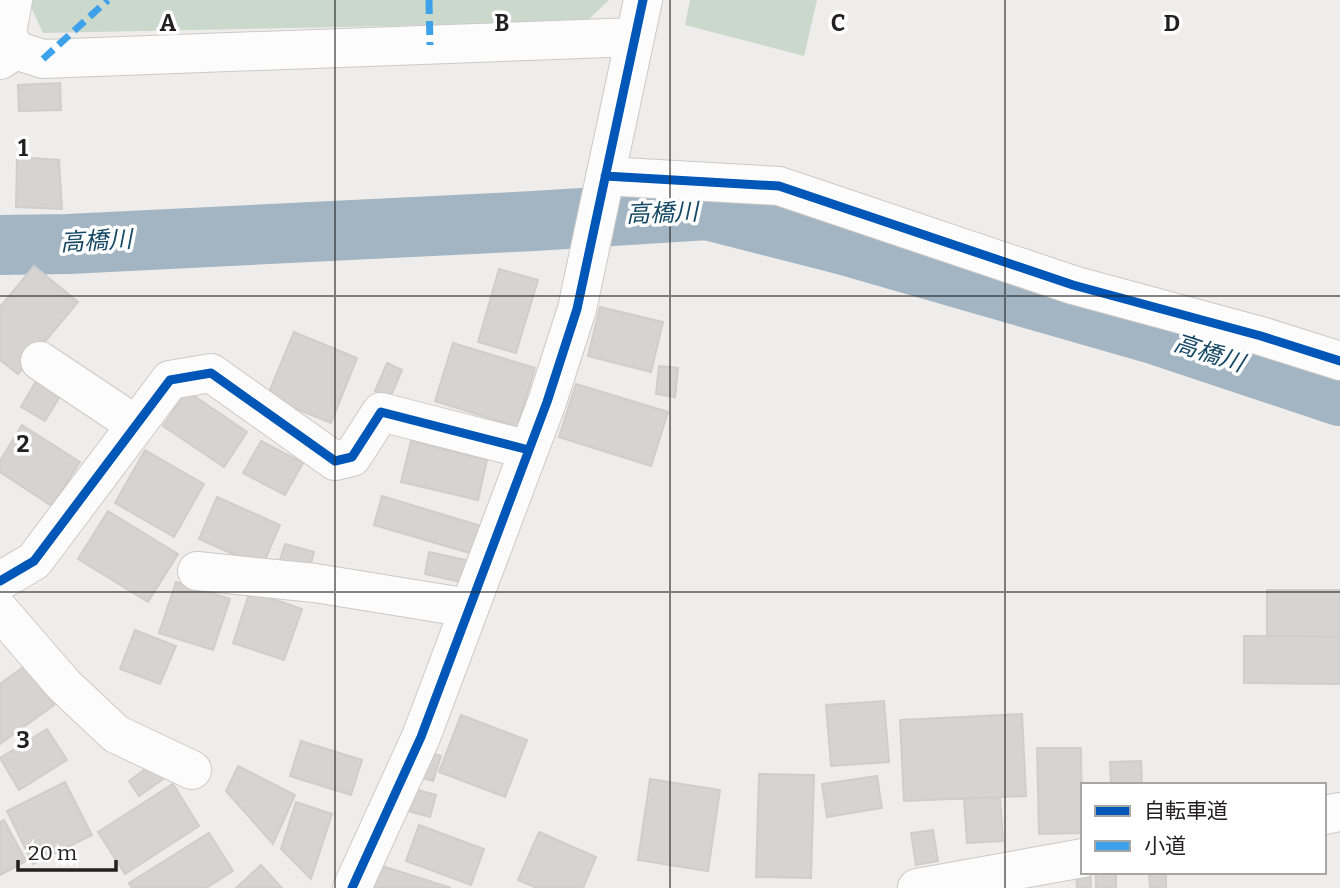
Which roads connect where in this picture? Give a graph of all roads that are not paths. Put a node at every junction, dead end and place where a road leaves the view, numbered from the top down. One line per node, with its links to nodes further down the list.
1 (13, 0): 4 (street)
2 (643, 0): 3 (street)
3 (635, 37): 4 (street); 5 (street)
4 (8, 55)
5 (605, 176): 7 (street); 9 (street)
6 (40, 361): 8 (street)
7 (1340, 361)
8 (136, 425): 9 (street); 11 (street)
9 (529, 450): 12 (street)
10 (197, 571): 12 (street)
11 (0, 581)
12 (470, 608): 16 (street)
13 (0, 611): 14 (street)
14 (192, 770)
15 (1081, 858): 17 (street)
16 (352, 888)
17 (918, 888)

